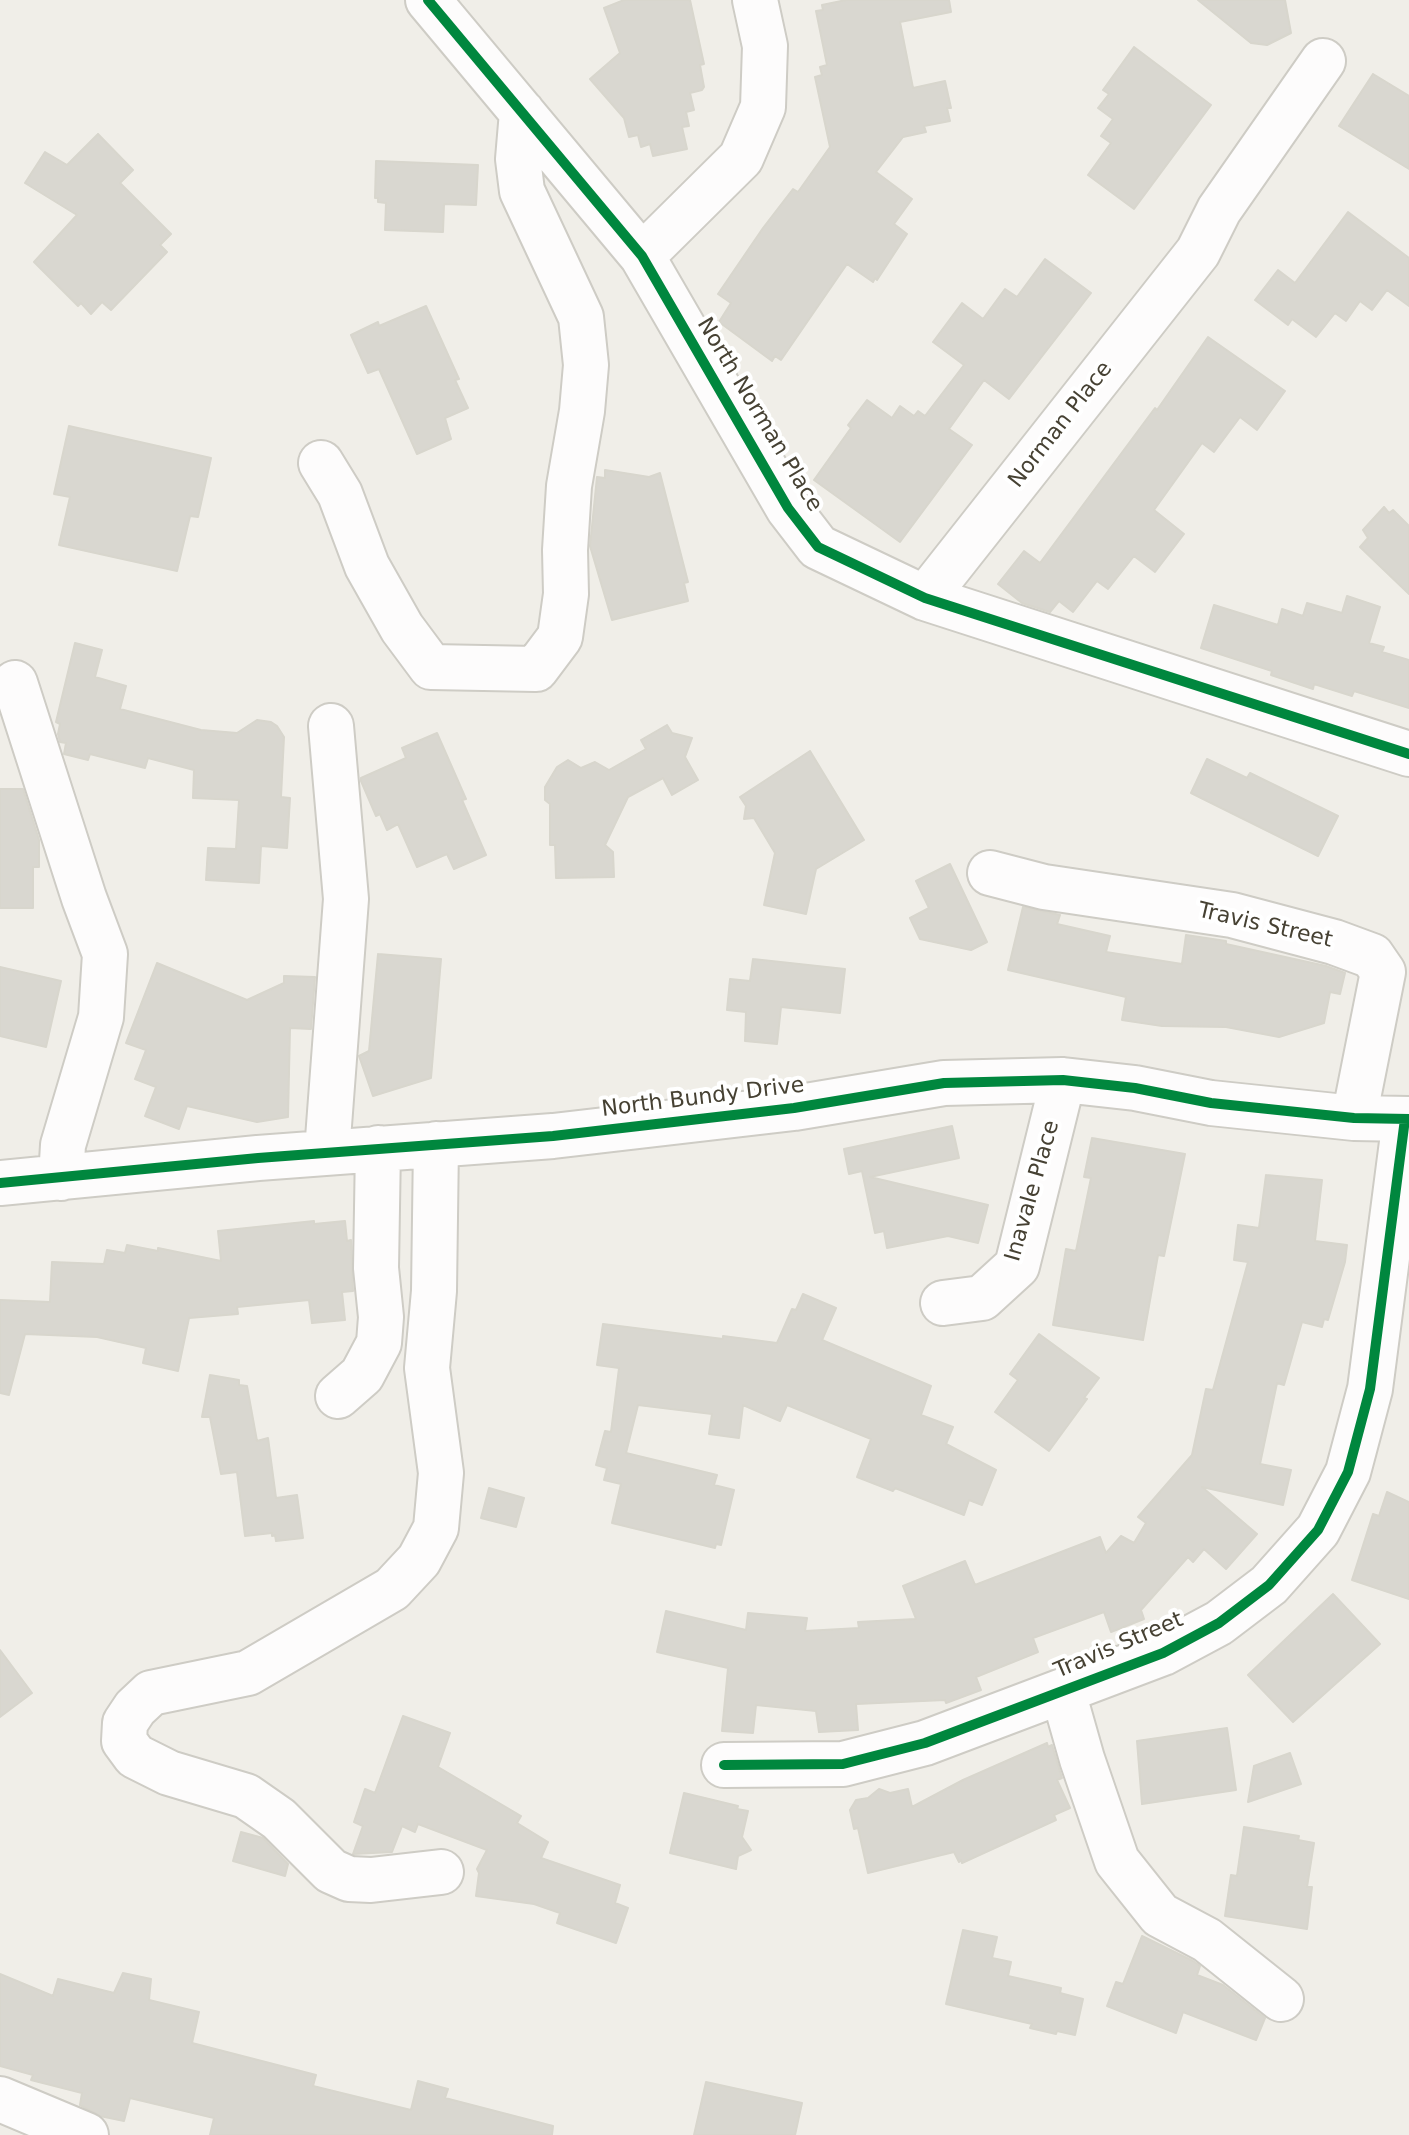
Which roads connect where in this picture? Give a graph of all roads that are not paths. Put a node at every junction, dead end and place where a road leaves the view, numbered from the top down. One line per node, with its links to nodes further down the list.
1 (428, 0): 4 (street, North Norman Place)
2 (755, 0): 5 (street)
3 (1323, 61): 7 (street, Norman Place)
4 (522, 112): 5 (street, North Norman Place); 6 (street)
5 (642, 256): 7 (street, North Norman Place)
6 (321, 463)
7 (925, 598): 10 (street, North Norman Place)
8 (15, 683): 18 (street)
9 (331, 726): 17 (street)
10 (1409, 754)
11 (990, 873): 13 (street, Travis Street)
12 (1063, 1080): 13 (street, North Bundy Drive); 15 (street, North Bundy Drive); 20 (street, Inavale Place)
13 (1354, 1118): 14 (street, North Bundy Drive)
14 (1407, 1119): 22 (street, Travis Street)
15 (436, 1144): 16 (street, North Bundy Drive); 24 (street)
16 (378, 1148): 17 (street, North Bundy Drive); 21 (street)
17 (327, 1152): 18 (street, North Bundy Drive)
18 (61, 1178): 19 (street, North Bundy Drive)
19 (0, 1183)
20 (943, 1303)
21 (338, 1396)
22 (1063, 1692): 23 (street, Travis Street); 25 (street)
23 (724, 1765)
24 (441, 1872)
25 (1281, 1999)
26 (0, 2099): 27 (street)
27 (86, 2135)

